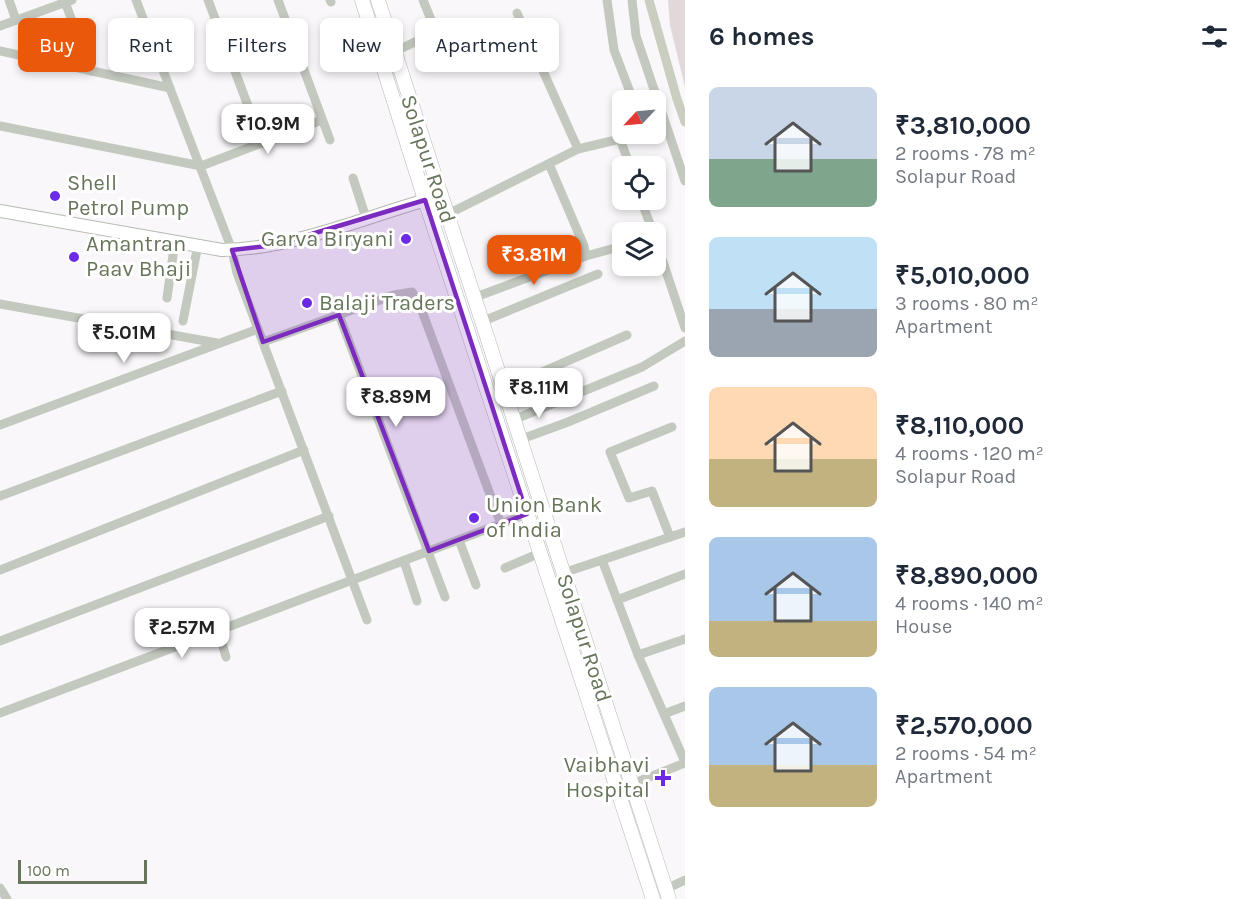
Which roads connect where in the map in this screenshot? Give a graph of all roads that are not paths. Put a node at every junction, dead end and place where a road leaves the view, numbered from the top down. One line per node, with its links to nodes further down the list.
1 (9, 0): 16 (street)
2 (136, 0): 23 (street)
3 (208, 0): 30 (street)
4 (278, 0): 26 (street)
5 (362, 0): 38 (highway, Solapur Road)
6 (378, 0): 13 (highway, Solapur Road)
7 (423, 0): 14 (street)
8 (607, 0): 24 (street)
9 (632, 0): 25 (street)
10 (69, 1): 12 (street); 16 (street)
11 (517, 13): 15 (street)
12 (74, 18)
13 (384, 18)
14 (430, 18)
15 (519, 18)
16 (16, 20): 17 (street)
17 (0, 26)
18 (0, 51): 19 (street)
19 (18, 55)
20 (96, 72): 23 (street)
21 (401, 72): 37 (highway, Solapur Road)
22 (544, 72): 31 (street)
23 (170, 88): 34 (street)
24 (629, 90)
25 (654, 90)
26 (322, 120): 29 (street); 30 (street)
27 (666, 125): 36 (street)
28 (0, 126): 34 (street)
29 (330, 140)
30 (262, 142): 34 (street)
31 (578, 149): 32 (street); 33 (street)
32 (626, 156)
33 (549, 164): 40 (street); 46 (street)
34 (201, 166): 45 (street)
35 (353, 178): 41 (street)
36 (685, 181)
37 (440, 196): 38 (main road); 40 (highway, Solapur Road)
38 (425, 200): 41 (main road); 70 (highway, Solapur Road)
39 (0, 211): 42 (main road)
40 (446, 215): 50 (highway, Solapur Road)
41 (366, 218): 45 (main road)
42 (175, 242): 43 (main road); 49 (street)
43 (198, 246): 45 (main road); 53 (street)
44 (612, 249): 46 (street)
45 (232, 250): 56 (street)
46 (586, 256): 50 (street)
47 (666, 271): 55 (street)
48 (598, 274): 54 (street)
49 (167, 298)
50 (473, 298): 54 (highway, Solapur Road)
51 (0, 304): 60 (street)
52 (339, 315): 59 (street); 72 (street); 76 (street)
53 (183, 321)
54 (481, 322): 62 (highway, Solapur Road)
55 (685, 328)
56 (258, 329): 59 (street); 60 (street)
57 (627, 336): 62 (street)
58 (685, 341): 64 (street)
59 (263, 342): 63 (street)
60 (219, 343): 65 (street)
61 (654, 386): 67 (street)
62 (503, 389): 64 (highway, Solapur Road)
63 (282, 391): 68 (street); 69 (street)
64 (513, 420): 67 (highway, Solapur Road)
65 (0, 425)
66 (672, 427): 74 (street)
67 (519, 440): 82 (highway, Solapur Road)
68 (304, 450): 71 (street); 81 (street)
69 (0, 496)
70 (527, 514): 72 (street); 77 (highway, Solapur Road)
71 (329, 516): 84 (street); 92 (street)
72 (501, 524): 75 (street)
73 (685, 532): 74 (street)
74 (670, 537): 78 (street)
75 (459, 540): 76 (street); 85 (street)
76 (429, 551): 79 (street); 86 (street)
77 (540, 553): 80 (street); 104 (highway, Solapur Road)
78 (602, 560): 82 (street); 87 (street)
79 (404, 561): 84 (street); 88 (street)
80 (505, 568)
81 (0, 570)
82 (562, 573): 99 (highway, Solapur Road)
83 (685, 574): 87 (street)
84 (354, 580): 89 (street); 90 (street)
85 (476, 585)
86 (445, 597)
87 (617, 600): 93 (street)
88 (417, 601)
89 (367, 620)
90 (224, 629): 94 (street); 96 (street)
91 (685, 639): 93 (street)
92 (0, 641)
93 (638, 655): 97 (street)
94 (226, 657)
95 (685, 706): 97 (street)
96 (0, 713)
97 (664, 714): 98 (street)
98 (685, 763): 99 (street)
99 (632, 784): 102 (highway, Solapur Road)
100 (685, 880): 102 (street)
101 (0, 888): 103 (street)
102 (667, 894)
103 (7, 899)
104 (652, 899)

